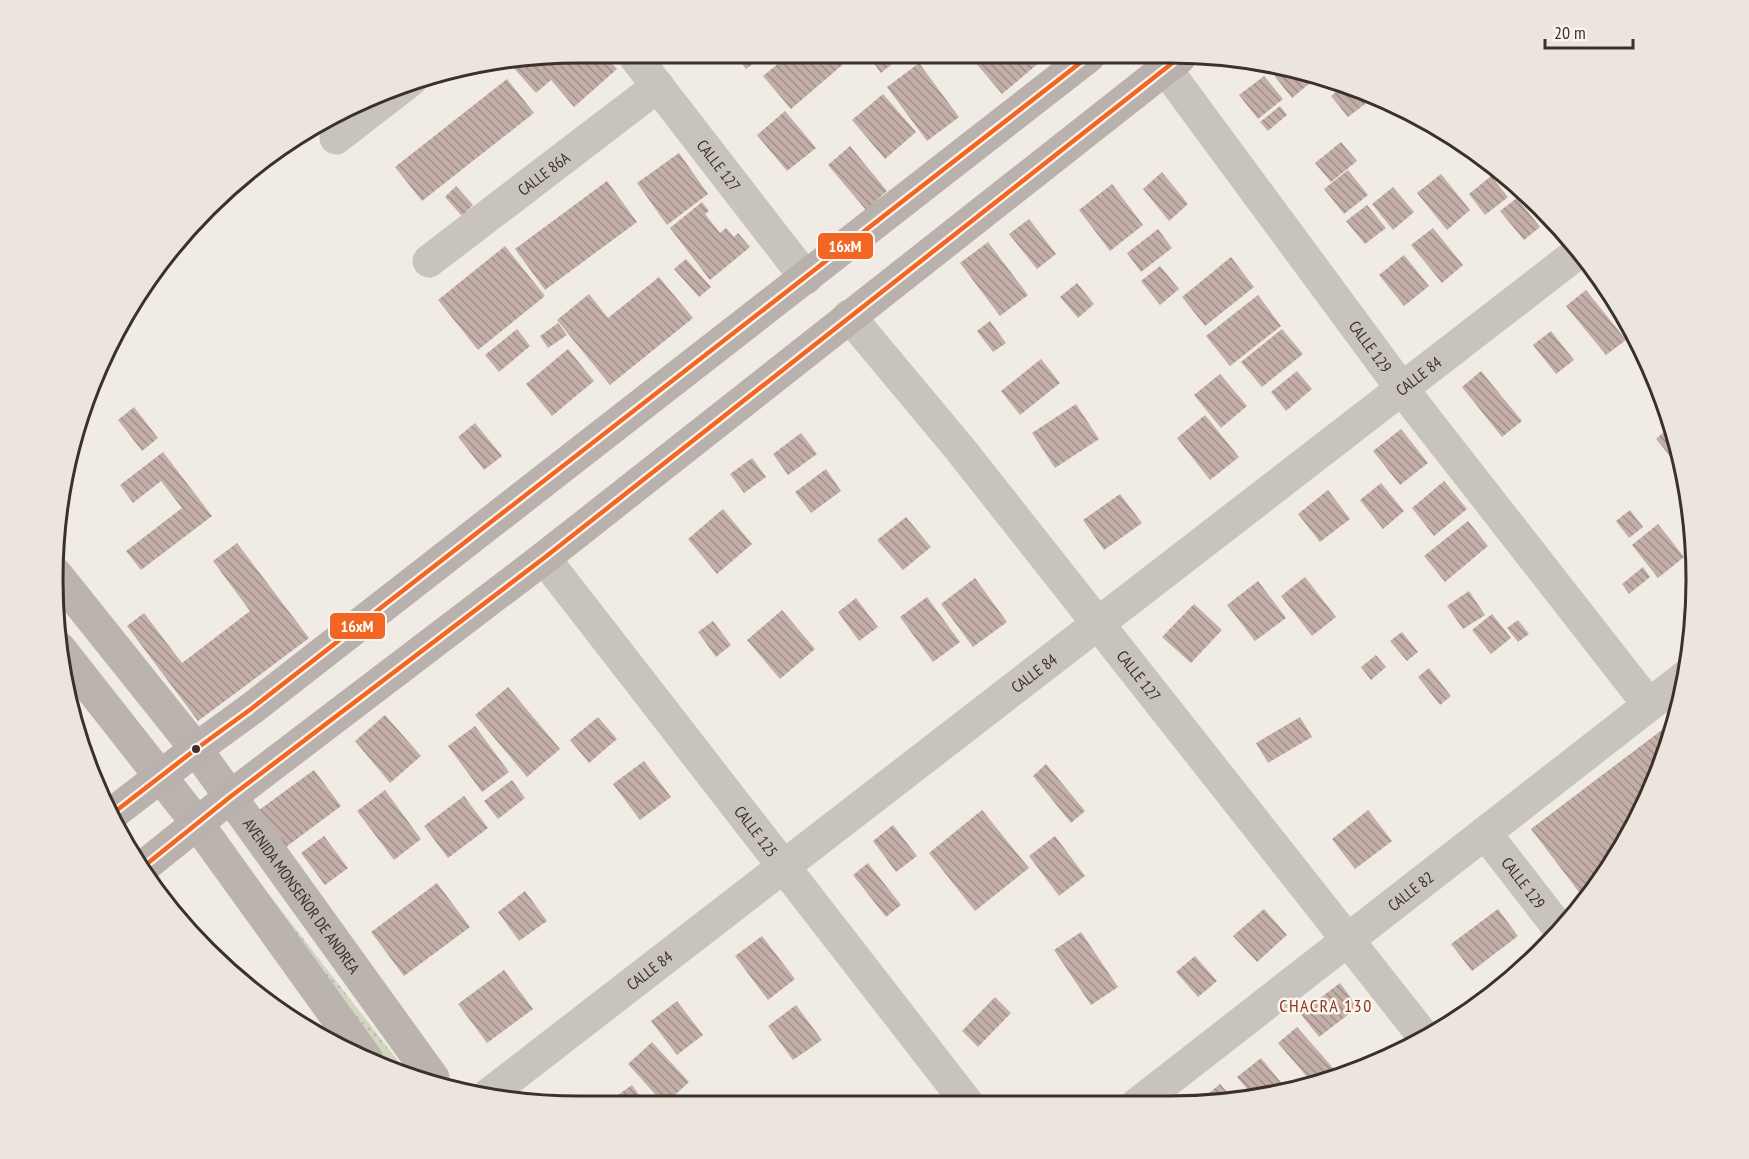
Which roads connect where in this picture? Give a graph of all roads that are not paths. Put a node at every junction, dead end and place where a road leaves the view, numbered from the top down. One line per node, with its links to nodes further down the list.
1 (640, 63): 5 (street, CALLE 127)
2 (1080, 63): 10 (main road)
3 (1171, 63): 11 (main road)
4 (1173, 63): 12 (street, CALLE 129)
5 (658, 86): 9 (street, CALLE 86A); 10 (street, CALLE 127)
6 (383, 102): 7 (street)
7 (336, 138)
8 (1572, 257): 12 (street, CALLE 84)
9 (429, 261)
10 (806, 278): 19 (main road)
11 (849, 316): 13 (main road); 15 (street, CALLE 127)
12 (1402, 389): 15 (street, CALLE 84); 18 (street, CALLE 129)
13 (544, 558): 21 (main road); 26 (street, CALLE 125)
14 (63, 583): 19 (main road, AVENIDA MONSEÑOR DE ANDREA)
15 (1099, 623): 26 (street, CALLE 84); 28 (street, CALLE 127)
16 (70, 661): 20 (main road)
17 (1675, 685): 18 (street, CALLE 82)
18 (1649, 705): 24 (street, CALLE 82)
19 (196, 749): 20 (main road); 21 (main road, AVENIDA MONSEÑOR DE ANDREA)
20 (161, 776): 22 (main road); 23 (main road)
21 (231, 797): 23 (main road); 31 (main road, AVENIDA MONSEÑOR DE ANDREA)
22 (117, 810)
23 (197, 823): 25 (main road); 30 (main road)
24 (1485, 833): 27 (street, CALLE 129); 28 (street, CALLE 82)
25 (148, 862)
26 (783, 867): 32 (street, CALLE 84); 33 (street, CALLE 125)
27 (1555, 923)
28 (1348, 940): 29 (street, CALLE 127); 34 (street, CALLE 82)
29 (1420, 1031)
30 (357, 1046)
31 (430, 1074)
32 (496, 1089)
33 (962, 1096)
34 (1148, 1096)

